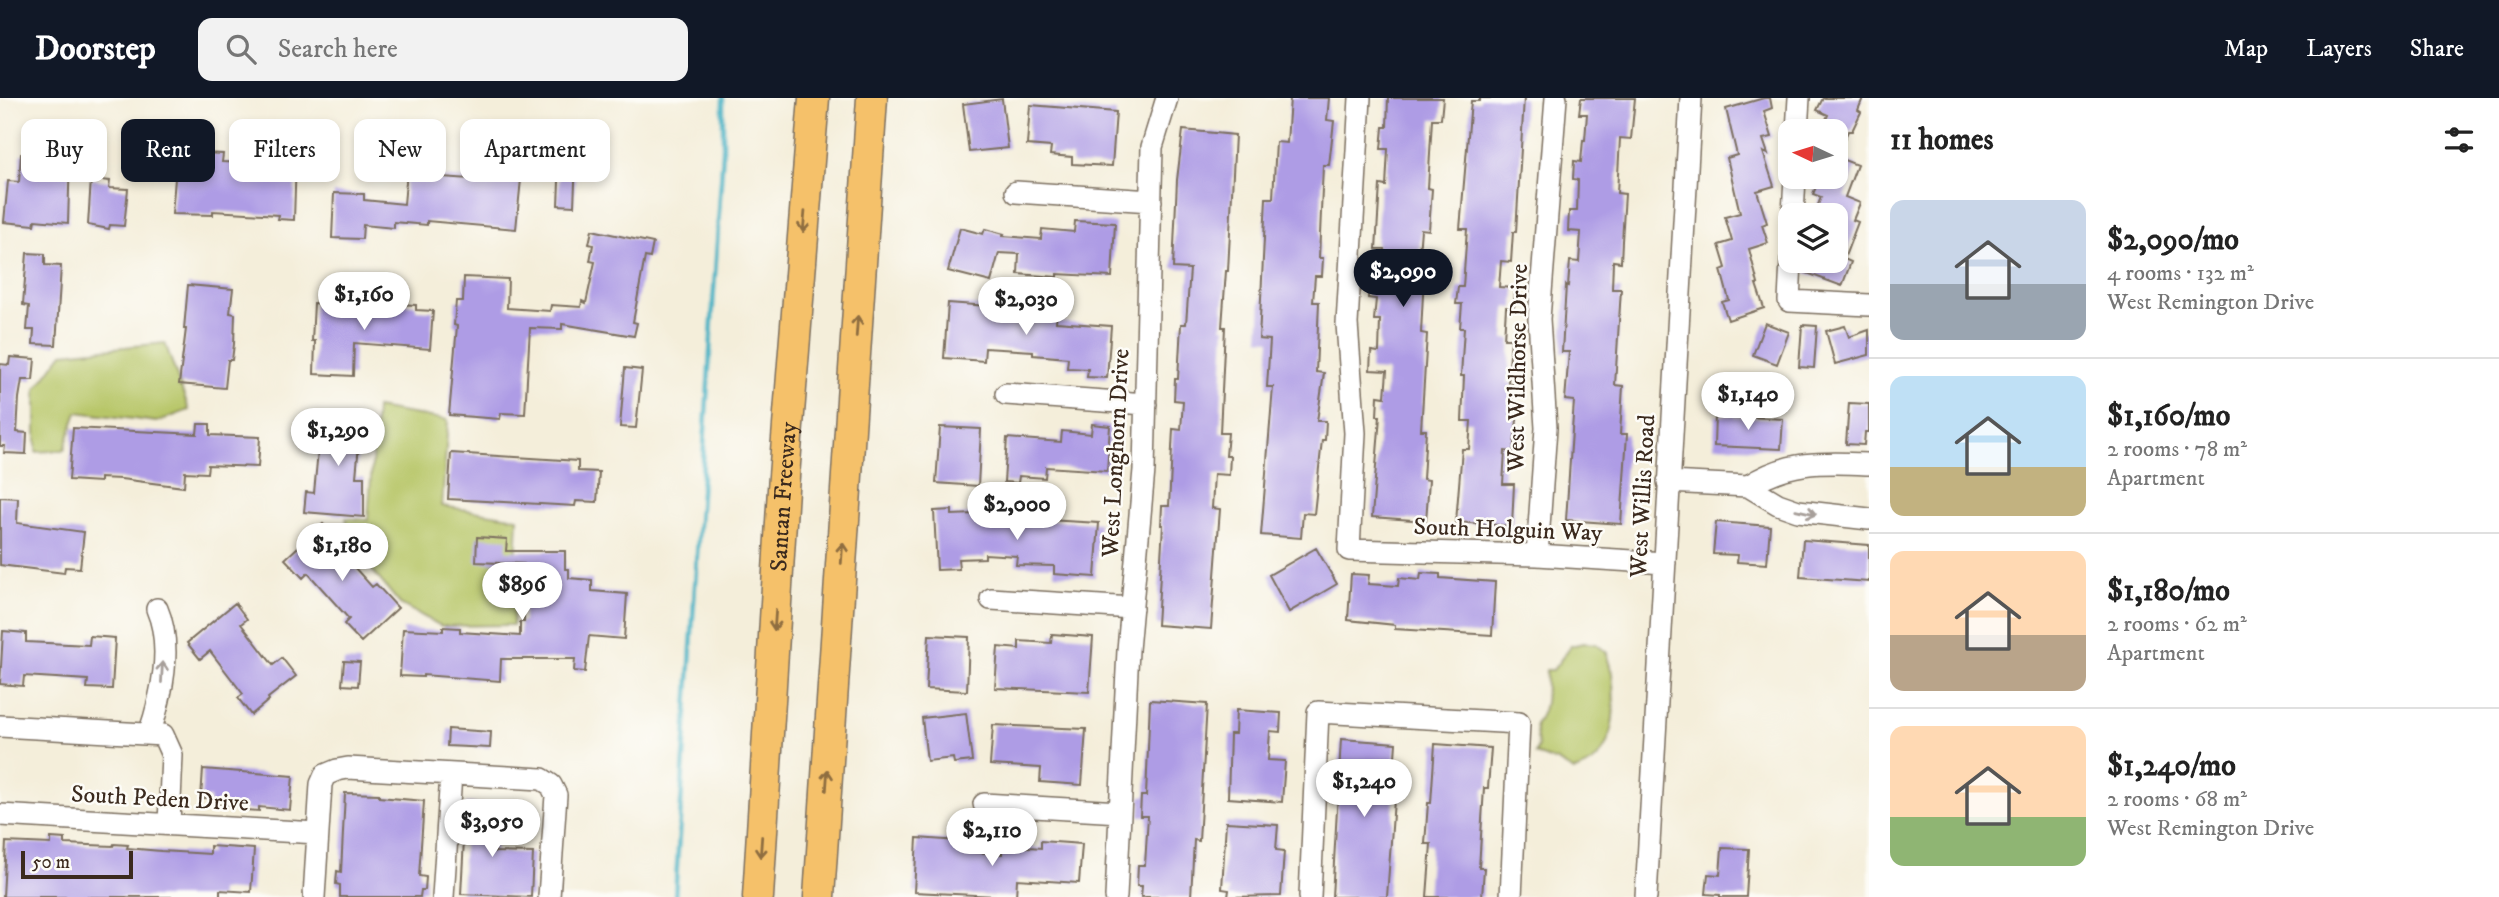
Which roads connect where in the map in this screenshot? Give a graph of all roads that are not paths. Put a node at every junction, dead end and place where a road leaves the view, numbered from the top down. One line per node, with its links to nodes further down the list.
1 (812, 98): 37 (highway, Santan Freeway, one-way to 37)
2 (872, 98): 12 (highway)
3 (886, 98): 12 (highway)
4 (1167, 98): 11 (street, West Longhorn Drive)
5 (1360, 98): 21 (street, South Holguin Way)
6 (1556, 98): 21 (street, West Wildhorse Drive)
7 (1690, 98): 18 (street, West Willis Road)
8 (1799, 98): 9 (street)
9 (1798, 119)
10 (1016, 192): 11 (street)
11 (1151, 201): 16 (street, West Longhorn Drive)
12 (864, 220): 38 (highway, one-way to 12)
13 (1790, 273): 14 (street)
14 (1869, 305)
15 (1006, 394): 16 (street)
16 (1146, 404): 24 (street, West Longhorn Drive)
17 (1869, 464): 19 (street)
18 (1668, 482): 19 (street); 22 (street, West Willis Road)
19 (1748, 486): 20 (street, one-way to 20)
20 (1869, 519)
21 (1537, 555): 22 (street, South Holguin Way)
22 (1665, 563): 42 (street, West Willis Road)
23 (991, 599): 24 (street)
24 (1132, 608): 30 (street, West Longhorn Drive)
25 (157, 609): 27 (street, one-way to 25)
26 (0, 726): 27 (street)
27 (156, 735): 32 (street)
28 (451, 774): 33 (street); 35 (street); 36 (street)
29 (984, 804): 30 (street)
30 (1120, 811): 39 (street, West Longhorn Drive)
31 (0, 815): 32 (street, South Peden Drive)
32 (169, 824): 33 (street, South Peden Drive)
33 (318, 833): 34 (street)
34 (314, 897)
35 (443, 897)
36 (549, 897)
37 (758, 897)
38 (819, 897)
39 (1116, 897)
40 (1310, 897): 41 (street)
41 (1511, 897)
42 (1646, 897)

